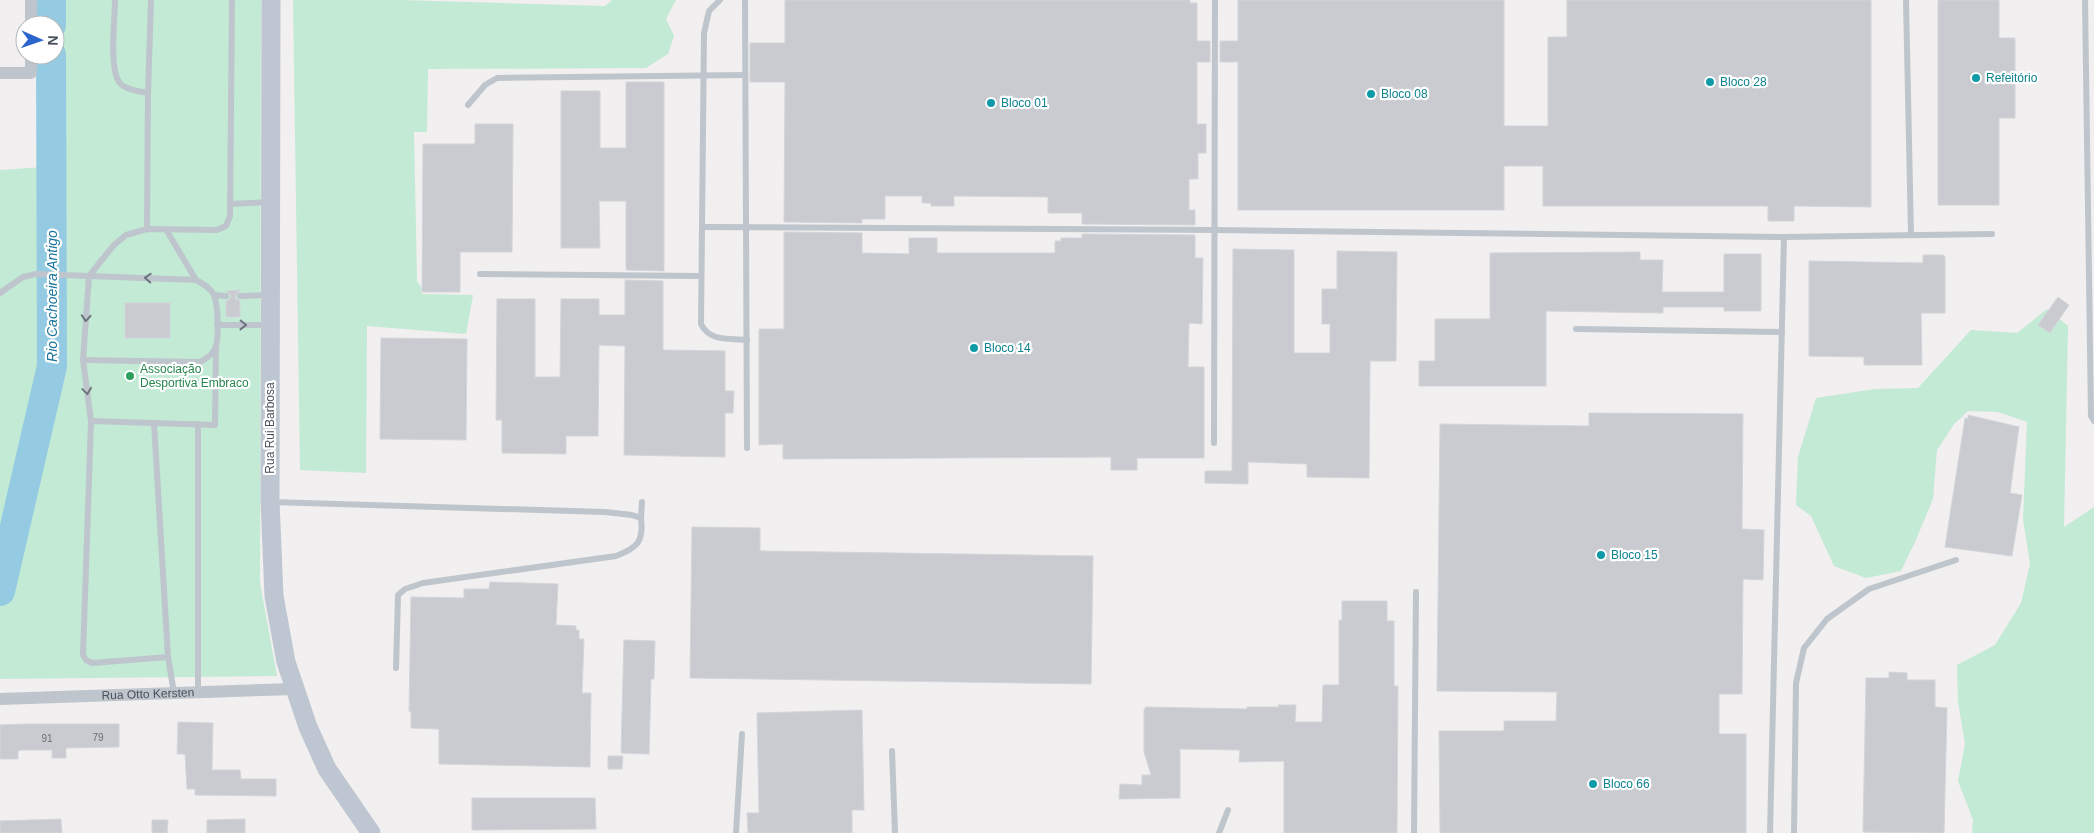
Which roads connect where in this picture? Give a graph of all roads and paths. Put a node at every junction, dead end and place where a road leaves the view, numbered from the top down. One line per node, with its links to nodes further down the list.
1 (31, 0): 11 (street)
2 (115, 0): 16 (lane)
3 (151, 0): 16 (lane)
4 (232, 0): 19 (lane)
5 (271, 0): 18 (main road, Rua Rui Barbosa)
6 (720, 0): 15 (lane)
7 (745, 0): 14 (lane)
8 (1215, 0): 23 (lane)
9 (1906, 0): 26 (lane)
10 (2085, 0): 44 (lane)
11 (31, 15)
12 (31, 65): 13 (street)
13 (0, 73)
14 (745, 75): 15 (lane); 21 (lane)
15 (702, 77): 17 (lane); 20 (lane)
16 (148, 93): 22 (lane)
17 (468, 105)
18 (270, 202): 19 (lane); 34 (main road, Rua Rui Barbosa)
19 (230, 204): 24 (lane)
20 (702, 227): 21 (lane); 30 (lane)
21 (746, 227): 23 (lane); 41 (lane)
22 (148, 229): 24 (lane); 29 (lane)
23 (1216, 230): 27 (lane); 48 (lane)
24 (167, 231): 31 (lane)
25 (1992, 234): 26 (lane)
26 (1911, 235): 27 (lane)
27 (1784, 237): 40 (lane)
28 (480, 274): 30 (lane)
29 (89, 276): 31 (lane, one-way to 29); 32 (lane); 43 (lane, one-way to 43)
30 (701, 276): 41 (lane)
31 (196, 280): 33 (lane)
32 (0, 293)
33 (214, 295): 35 (lane); 37 (lane)
34 (270, 295): 36 (lane); 38 (main road, Rua Rui Barbosa)
35 (226, 296)
36 (240, 296)
37 (217, 325): 38 (lane, one-way to 38); 42 (lane)
38 (269, 325): 50 (main road, Rua Rui Barbosa)
39 (1576, 329): 40 (lane)
40 (1782, 332): 69 (lane)
41 (747, 340): 49 (lane)
42 (216, 348): 43 (lane); 47 (lane)
43 (83, 360): 45 (lane, one-way to 45)
44 (2094, 421)
45 (91, 422): 46 (lane); 55 (lane)
46 (154, 423): 47 (lane); 55 (lane)
47 (198, 424): 58 (lane)
48 (1214, 443)
49 (747, 448)
50 (270, 502): 52 (lane); 57 (main road, Rua Rui Barbosa)
51 (642, 502): 52 (lane)
52 (641, 518): 56 (lane)
53 (1956, 560): 70 (lane)
54 (1416, 592): 68 (lane)
55 (168, 657): 59 (lane)
56 (396, 668)
57 (294, 689): 58 (street, Rua Otto Kersten); 64 (main road, Rua Rui Barbosa)
58 (198, 692): 59 (street, Rua Otto Kersten)
59 (174, 693): 60 (street, Rua Otto Kersten)
60 (0, 699)
61 (742, 734): 65 (lane)
62 (892, 751): 66 (lane)
63 (1228, 810): 67 (lane)
64 (370, 833)
65 (736, 833)
66 (895, 833)
67 (1219, 833)
68 (1414, 833)
69 (1770, 833)
70 (1794, 833)

